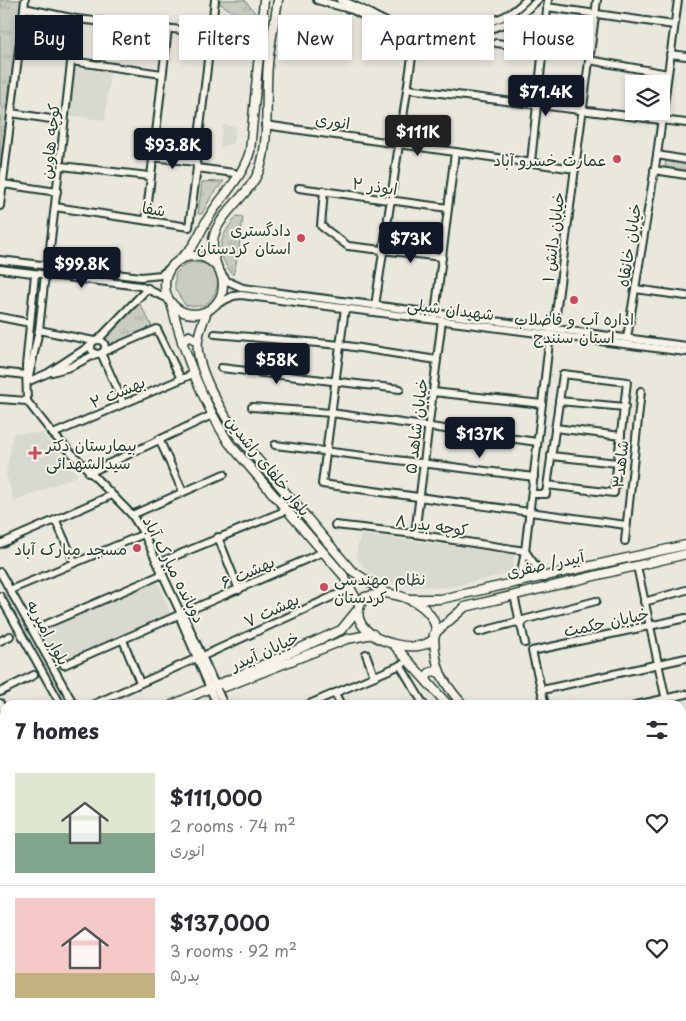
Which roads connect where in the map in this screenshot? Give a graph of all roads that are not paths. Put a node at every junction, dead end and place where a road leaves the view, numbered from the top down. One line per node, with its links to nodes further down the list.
1 (26, 0): 13 (street)
2 (215, 0): 16 (street)
3 (255, 0): 17 (main road)
4 (264, 0): 17 (main road)
5 (278, 0): 45 (main road)
6 (318, 0): 18 (street)
7 (340, 0): 19 (street)
8 (526, 0): 20 (street)
9 (538, 0): 22 (street)
10 (596, 0): 14 (street, خیابان دانش ۱)
11 (678, 0): 21 (street, خیابان خانقاه)
12 (548, 3): 14 (street)
13 (24, 8): 15 (street); 40 (street)
14 (595, 14): 21 (street); 23 (street, خیابان دانش ۱)
15 (57, 15)
16 (213, 15)
17 (262, 15)
18 (362, 15)
19 (375, 15)
20 (494, 19)
21 (674, 25): 26 (street, خیابان خانقاه)
22 (494, 27)
23 (593, 29)
24 (496, 43): 25 (street)
25 (504, 44)
26 (670, 54): 27 (street); 36 (street, خیابان خانقاه)
27 (686, 56)
28 (164, 60): 35 (street)
29 (208, 60): 52 (street)
30 (258, 60): 68 (main road)
31 (412, 60): 37 (street)
32 (542, 60): 38 (street)
33 (589, 60): 36 (street); 39 (street, خیابان دانش ۱)
34 (71, 61): 35 (street); 43 (street, کوچه هاوین)
35 (162, 74): 49 (street)
36 (668, 74)
37 (408, 89): 38 (street); 46 (street)
38 (537, 105): 39 (street); 51 (street)
39 (582, 110): 41 (street); 54 (street, خیابان دانش ۱)
40 (11, 113): 43 (street); 59 (street)
41 (625, 115)
42 (661, 120): 44 (street); 48 (street, خیابان خانقاه)
43 (64, 121): 53 (street, کوچه هاوین)
44 (686, 123)
45 (265, 125): 46 (street, انوری); 69 (main road)
46 (400, 144): 47 (street, انوری); 63 (street)
47 (455, 152): 51 (street, انوری); 66 (street)
48 (657, 155): 50 (street); 55 (street, خیابان خانقاه)
49 (152, 157): 52 (street); 58 (street)
50 (686, 160)
51 (531, 162): 54 (street, انوری)
52 (196, 165): 56 (street); 67 (street, شفا)
53 (61, 166): 58 (street); 62 (street, کوچه هاوین)
54 (575, 169): 96 (street, خیابان دانش ۱)
55 (654, 170): 57 (street); 82 (street, خیابان خانقاه)
56 (234, 173)
57 (686, 175)
58 (149, 176): 67 (street)
59 (3, 184): 62 (street); 64 (street)
60 (299, 188): 61 (street, ابوذر ۲)
61 (324, 191): 63 (street, ابوذر ۲); 70 (street)
62 (57, 192): 65 (street, کوچه هاوین)
63 (391, 200): 66 (street, ابوذر ۲); 70 (street)
64 (0, 206)
65 (55, 208): 67 (street, شفا); 74 (street, کوچه هاوین)
66 (448, 208): 71 (street)
67 (146, 220)
68 (202, 229): 69 (main road); 72 (main road)
69 (214, 235): 76 (main road)
70 (384, 250): 71 (street); 88 (street)
71 (442, 257): 91 (street)
72 (181, 258): 75 (main road); 76 (main road)
73 (0, 260): 74 (street)
74 (48, 266): 75 (street)
75 (171, 266): 86 (main road)
76 (217, 266): 78 (main road)
77 (0, 269): 79 (street)
78 (221, 273): 83 (street, شهیدان شبلی); 87 (main road)
79 (35, 274): 80 (street); 94 (street)
80 (45, 275): 81 (street); 95 (street)
81 (148, 288): 86 (street); 100 (street)
82 (635, 288): 84 (street); 98 (street, خیابان خانقاه)
83 (257, 290): 85 (street); 88 (street, شهیدان شبلی)
84 (686, 296)
85 (257, 298): 87 (street, شهیدان شبلی); 89 (street, شهیدان شبلی)
86 (170, 301): 90 (main road); 101 (main road, بلوار خلفای راشدین)
87 (215, 305): 90 (main road)
88 (375, 306): 91 (street, شهیدان شبلی)
89 (345, 308): 93 (street, شهیدان شبلی); 102 (street)
90 (208, 311): 99 (main road)
91 (435, 314): 96 (street, شهیدان شبلی)
92 (0, 317): 94 (street)
93 (442, 320): 96 (street, شهیدان شبلی); 106 (street, خیابان شاهد ۵)
94 (30, 323): 111 (street)
95 (39, 330): 100 (street); 111 (street)
96 (552, 332): 98 (street, شهیدان شبلی); 104 (street, شهیدان شبلی); 121 (street, خیابان دانش ۱)
97 (216, 334): 102 (street)
98 (627, 338): 103 (street, شهیدان شبلی)
99 (197, 341): 101 (main road); 163 (main road, بلوار خلفای راشدین)
100 (94, 342): 105 (street); 105 (street); 109 (street)
101 (182, 342): 110 (main road, بلوار خلفای راشدین)
102 (341, 345): 106 (street); 113 (street)
103 (686, 346)
104 (686, 352)
105 (100, 353): 109 (street); 112 (street); 120 (street)
106 (437, 360): 116 (street, خیابان شاهد ۵)
107 (221, 368): 113 (street)
108 (0, 372): 111 (street)
109 (48, 373): 111 (street)
110 (193, 374): 112 (street, بهشت ۲); 125 (main road, بلوار خلفای راشدین)
111 (27, 378): 118 (street)
112 (182, 379): 120 (street, بهشت ۲)
113 (336, 381): 114 (street); 124 (street)
114 (400, 389)
115 (641, 391): 149 (street, شاهد۳)
116 (433, 392): 121 (street); 126 (street, خیابان شاهد ۵)
117 (0, 399): 118 (street)
118 (27, 401): 128 (street, دوبانده مبارک آباد)
119 (559, 401): 123 (street); 123 (street); 127 (street)
120 (123, 403): 128 (street, بهشت ۲)
121 (542, 404): 131 (street, خیابان دانش ۱)
122 (252, 407): 124 (street)
123 (625, 407): 129 (street)
124 (331, 414): 126 (street); 133 (street)
125 (212, 415): 130 (street); 145 (main road, بلوار خلفای راشدین)
126 (428, 427): 131 (street); 135 (street, خیابان شاهد ۵)
127 (555, 428): 129 (street); 134 (street)
128 (53, 434): 137 (street, دوبانده مبارک آباد)
129 (621, 436): 136 (street)
130 (159, 439): 137 (street); 141 (street)
131 (538, 442): 139 (street, خیابان دانش ۱)
132 (275, 445): 133 (street)
133 (326, 451): 135 (street); 144 (street)
134 (551, 456): 136 (street); 140 (street)
135 (424, 463): 139 (street); 144 (street, خیابان شاهد ۵)
136 (618, 463): 140 (street)
137 (89, 473): 143 (street, دوبانده مبارک آباد)
138 (224, 474): 141 (street)
139 (534, 477): 142 (street, خیابان دانش ۱)
140 (547, 485): 142 (street)
141 (184, 492): 147 (street)
142 (532, 494): 146 (street, خیابان دانش ۱)
143 (112, 495): 147 (street, دوبانده مبارک آباد); 148 (street)
144 (420, 498): 146 (street); 152 (street, خیابان شاهد ۵)
145 (287, 510): 153 (street); 158 (main road, بلوار خلفای راشدین)
146 (530, 512): 149 (street); 157 (street, خیابان دانش ۱)
147 (132, 515): 151 (street, دوبانده مبارک آباد)
148 (56, 521): 155 (street); 160 (street)
149 (626, 525): 154 (street, شاهد۳)
150 (335, 526): 152 (street, کوچه بدر ۸)
151 (144, 534): 160 (street); 161 (street, دوبانده مبارک آباد)
152 (415, 534): 157 (street, کوچه بدر ۸)
153 (218, 537): 161 (street); 171 (street)
154 (625, 541)
155 (0, 544)
156 (686, 545): 167 (main road, آبیدر/ صفری)
157 (525, 551): 167 (street); 168 (street, خیابان دانش ۱)
158 (323, 552): 166 (main road, بلوار خلفای راشدین); 171 (street, بهشت ۶)
159 (686, 554): 162 (main road, آبیدر/ صفری)
160 (74, 561): 170 (street)
161 (158, 563): 165 (street, دوبانده مبارک آباد)
162 (636, 566): 174 (main road, آبیدر/ صفری); 178 (street)
163 (351, 570): 166 (main road); 173 (main road, بلوار خلفای راشدین)
164 (0, 572): 170 (street, بلوار امیریه)
165 (163, 574): 181 (street, دوبانده مبارک آباد); 185 (street)
166 (343, 575): 169 (main road, بلوار خلفای راشدین)
167 (544, 578): 168 (main road, آبیدر/ صفری)
168 (519, 583): 176 (main road, آبیدر/ صفری)
169 (351, 588): 180 (main road, بلوار خلفای راشدین); 195 (street, بهشت ۷)
170 (10, 590): 185 (street, بلوار امیریه)
171 (239, 590): 181 (street, بهشت ۶)
172 (686, 590): 178 (street)
173 (386, 593): 176 (main road); 180 (main road)
174 (514, 595): 183 (street); 188 (main road, آبیدر/ صفری)
175 (0, 596): 179 (street, بلوار امیریه)
176 (408, 599): 188 (main road)
177 (596, 600): 183 (street)
178 (644, 602): 184 (street)
179 (2, 606): 209 (street, بلوار امیریه)
180 (359, 606): 187 (main road); 204 (main road, خیابان آبیدر)
181 (181, 614): 190 (street, بهشت ۶); 195 (street, دوبانده مبارک آباد)
182 (686, 618): 184 (street, خیابان حکمت)
183 (520, 621): 186 (street); 192 (street)
184 (650, 626): 197 (street); 205 (street, خیابان حکمت)
185 (33, 630): 210 (street, بلوار امیریه)
186 (479, 632)
187 (373, 634): 193 (main road); 204 (main road, خیابان آبیدر)
188 (434, 635): 193 (main road); 199 (main road)
189 (10, 636): 191 (street)
190 (123, 640): 198 (street, بهشت ۶); 202 (street)
191 (0, 641)
192 (525, 643)
193 (394, 645): 203 (main road)
194 (366, 654): 201 (street)
195 (200, 657): 202 (street, بهشت ۷); 204 (street, دوبانده مبارک آباد)
196 (686, 658): 197 (street)
197 (658, 664): 205 (street); 222 (street)
198 (64, 666)
199 (439, 673): 203 (main road); 220 (main road)
200 (34, 675): 206 (street)
201 (374, 676): 207 (street); 218 (street)
202 (140, 683): 211 (street, بهشت ۷)
203 (428, 683): 219 (main road)
204 (214, 689): 212 (main road, خیابان آبیدر); 213 (main road, خیابان آبیدر); 214 (street); 215 (street)
205 (542, 690): 221 (street)
206 (0, 692)
207 (335, 693): 216 (street); 217 (street)
208 (686, 694): 223 (street)
209 (58, 700)
210 (71, 700)
211 (103, 700)
212 (185, 700)
213 (193, 700)
214 (216, 700)
215 (221, 700)
216 (319, 700)
217 (338, 700)
218 (420, 700)
219 (443, 700)
220 (458, 700)
221 (544, 700)
222 (666, 700)
223 (671, 700)

